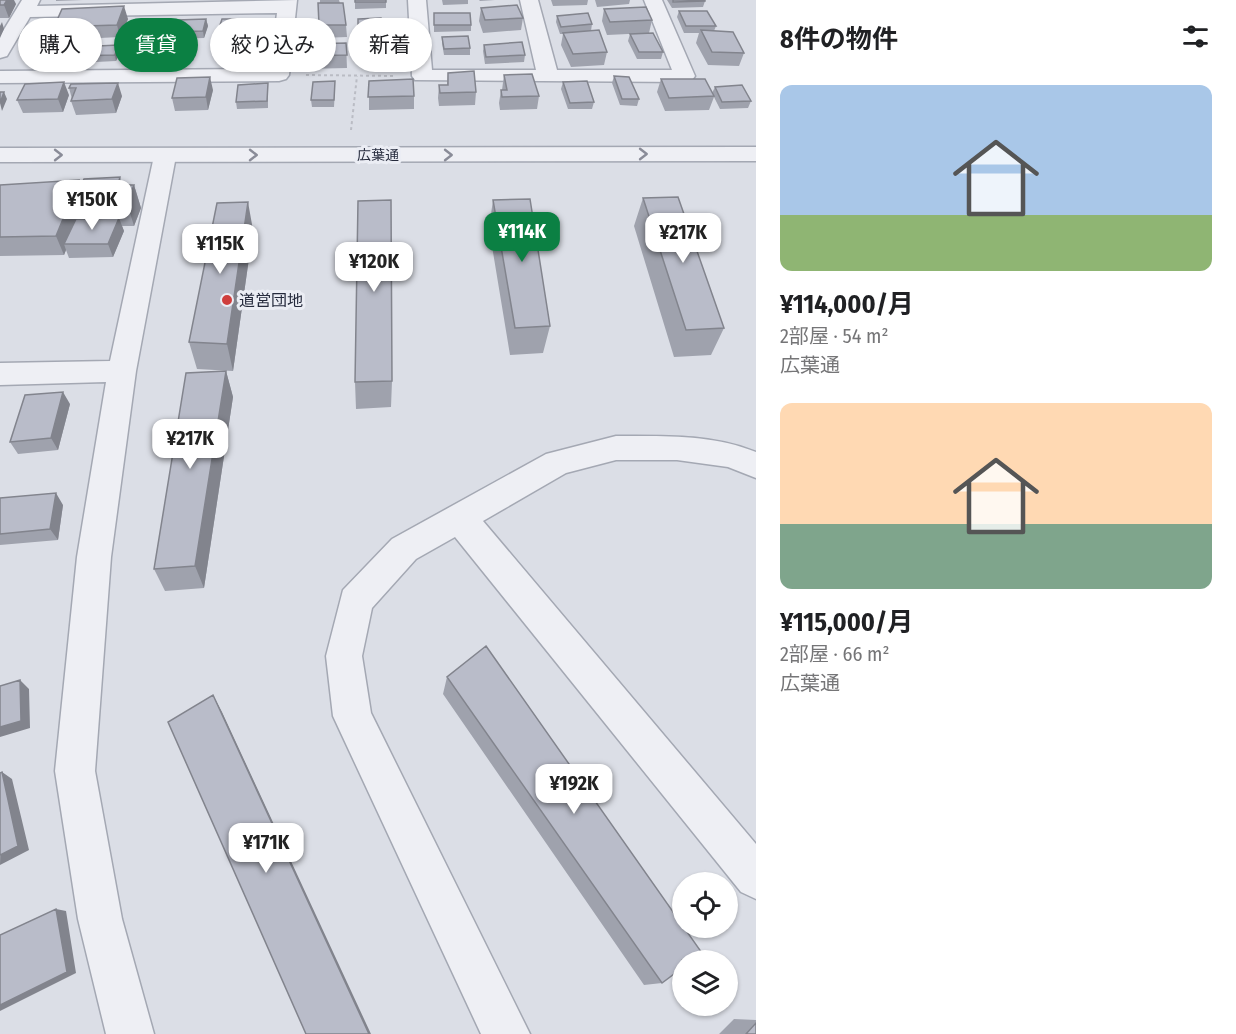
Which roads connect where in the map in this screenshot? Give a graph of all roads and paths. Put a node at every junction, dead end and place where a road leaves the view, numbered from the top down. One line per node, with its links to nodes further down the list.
1 (417, 0): 9 (street)
2 (529, 0): 10 (street)
3 (653, 0): 10 (street)
4 (287, 4): 5 (street); 7 (street)
5 (28, 6): 6 (street)
6 (0, 52)
7 (279, 75): 8 (path); 11 (street)
8 (357, 76): 9 (path); 14 (path)
9 (422, 76): 10 (street)
10 (548, 76)
11 (0, 77)
12 (756, 154): 14 (street, 広葉通, one-way to 12)
13 (0, 155): 15 (street, 広葉通, one-way to 15)
14 (349, 155): 15 (street, 広葉通, one-way to 14)
15 (162, 166): 16 (street, 広葉通); 17 (street, 広葉通); 18 (street)
16 (756, 174)
17 (0, 176)
18 (122, 371): 19 (street); 23 (street)
19 (0, 374)
20 (756, 465): 21 (street)
21 (459, 518): 22 (street); 24 (street)
22 (756, 877)
23 (130, 1034)
24 (506, 1034)

